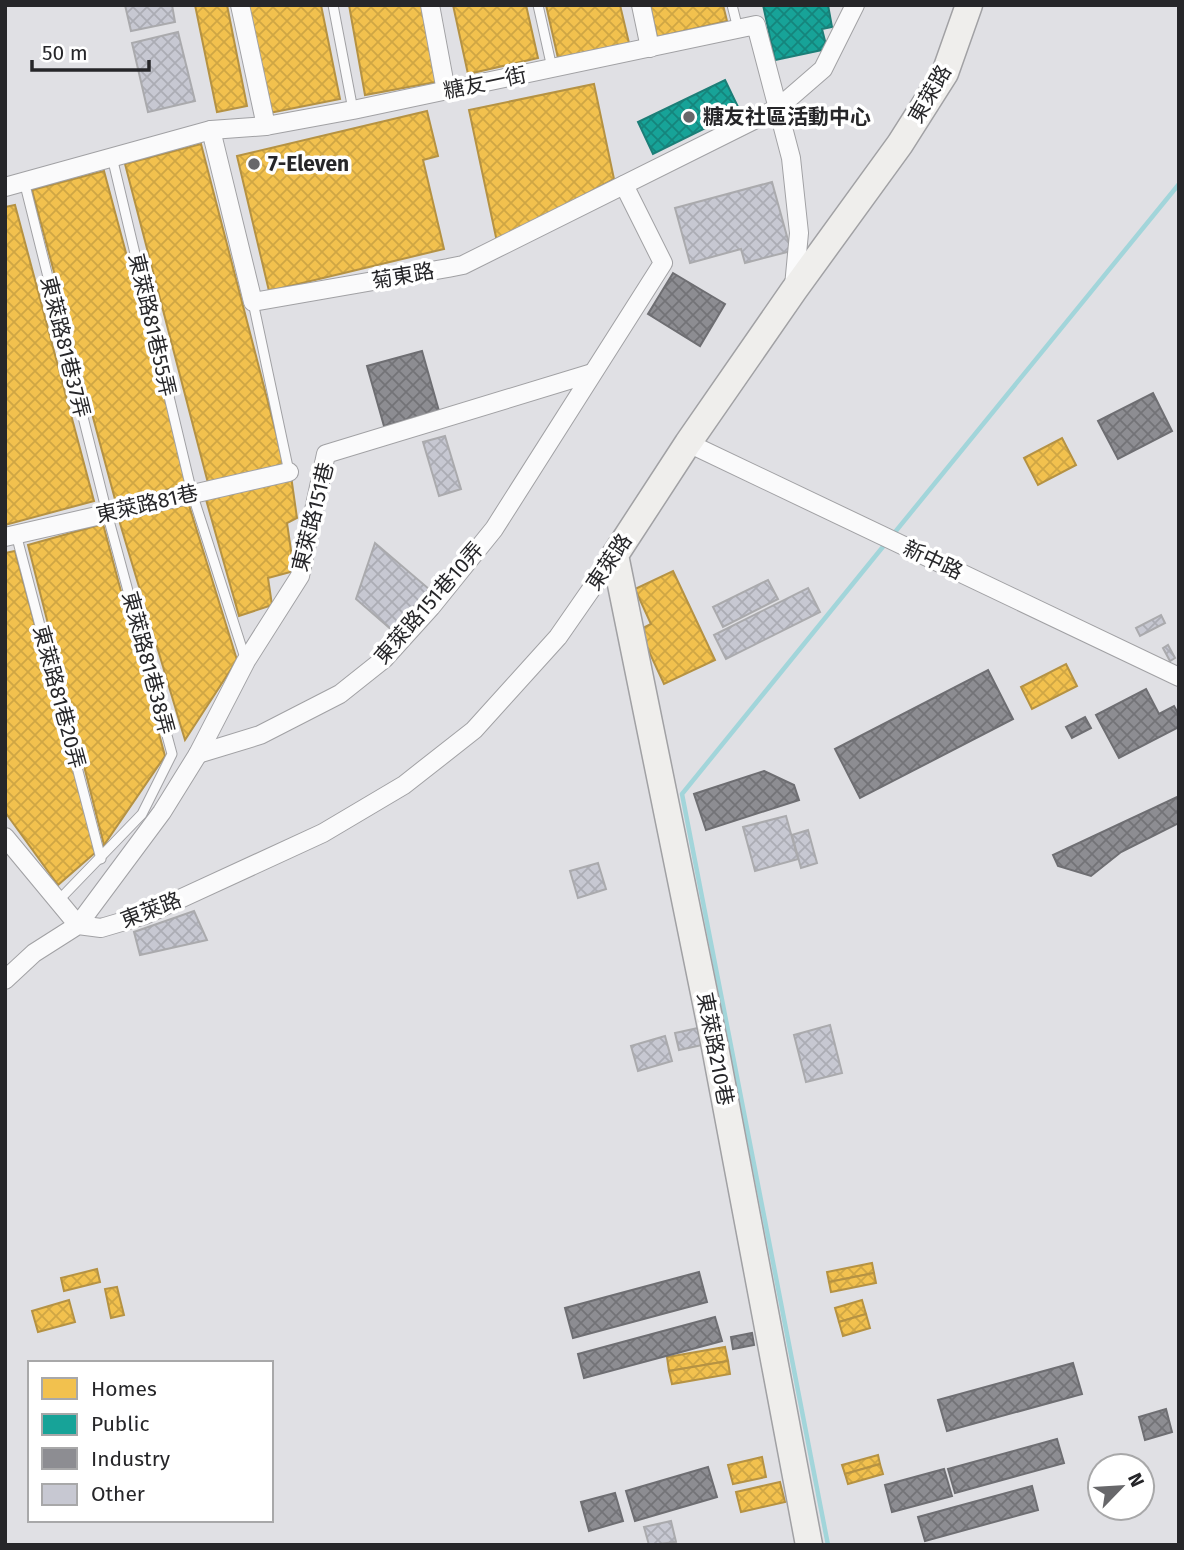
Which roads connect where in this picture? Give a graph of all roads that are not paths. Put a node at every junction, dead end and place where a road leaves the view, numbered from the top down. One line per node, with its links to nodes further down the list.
1 (240, 5): 15 (street)
2 (333, 5): 14 (lane)
3 (430, 5): 12 (street)
4 (538, 5): 11 (lane)
5 (641, 5): 10 (street)
6 (732, 5): 9 (lane)
7 (855, 5): 13 (street, 菊東路)
8 (969, 5): 21 (street, 東萊路)
9 (738, 29): 10 (street, 糖友一街); 13 (street, 糖友一街)
10 (650, 48): 11 (street, 糖友一街)
11 (552, 69): 12 (street, 糖友一街)
12 (446, 91): 14 (street, 糖友一街)
13 (778, 108): 19 (street, 菊東路); 21 (street)
14 (353, 110): 15 (street, 糖友一街)
15 (266, 126): 16 (street, 糖友一街)
16 (211, 130): 17 (street); 22 (street)
17 (112, 157): 18 (street); 26 (lane, 東萊路81巷55弄)
18 (24, 181): 20 (street); 27 (lane, 東萊路81巷37弄)
19 (624, 184): 22 (street, 菊東路); 23 (street)
20 (5, 187)
21 (794, 290): 24 (street, 東萊路)
22 (253, 302): 25 (lane)
23 (592, 373): 30 (street, 東萊路151巷); 32 (street, 東萊路151巷10弄)
24 (688, 443): 29 (street, 東萊路); 31 (street, 新中路)
25 (289, 472): 26 (street, 東萊路81巷)
26 (192, 493): 27 (street, 東萊路81巷); 30 (lane, 東萊路81巷55弄)
27 (107, 513): 28 (street, 東萊路81巷); 34 (lane, 東萊路81巷38弄)
28 (11, 536): 34 (lane, 東萊路81巷20弄)
29 (615, 555): 36 (street, 東萊路); 38 (street, 東萊路210巷)
30 (246, 661): 32 (street, 東萊路151巷)
31 (1179, 677)
32 (198, 754): 36 (street, 東萊路151巷)
33 (5, 837): 35 (street)
34 (101, 859): 35 (lane, 東萊路81巷38弄)
35 (58, 901): 36 (street)
36 (78, 925): 37 (street)
37 (5, 980)
38 (809, 1545)

